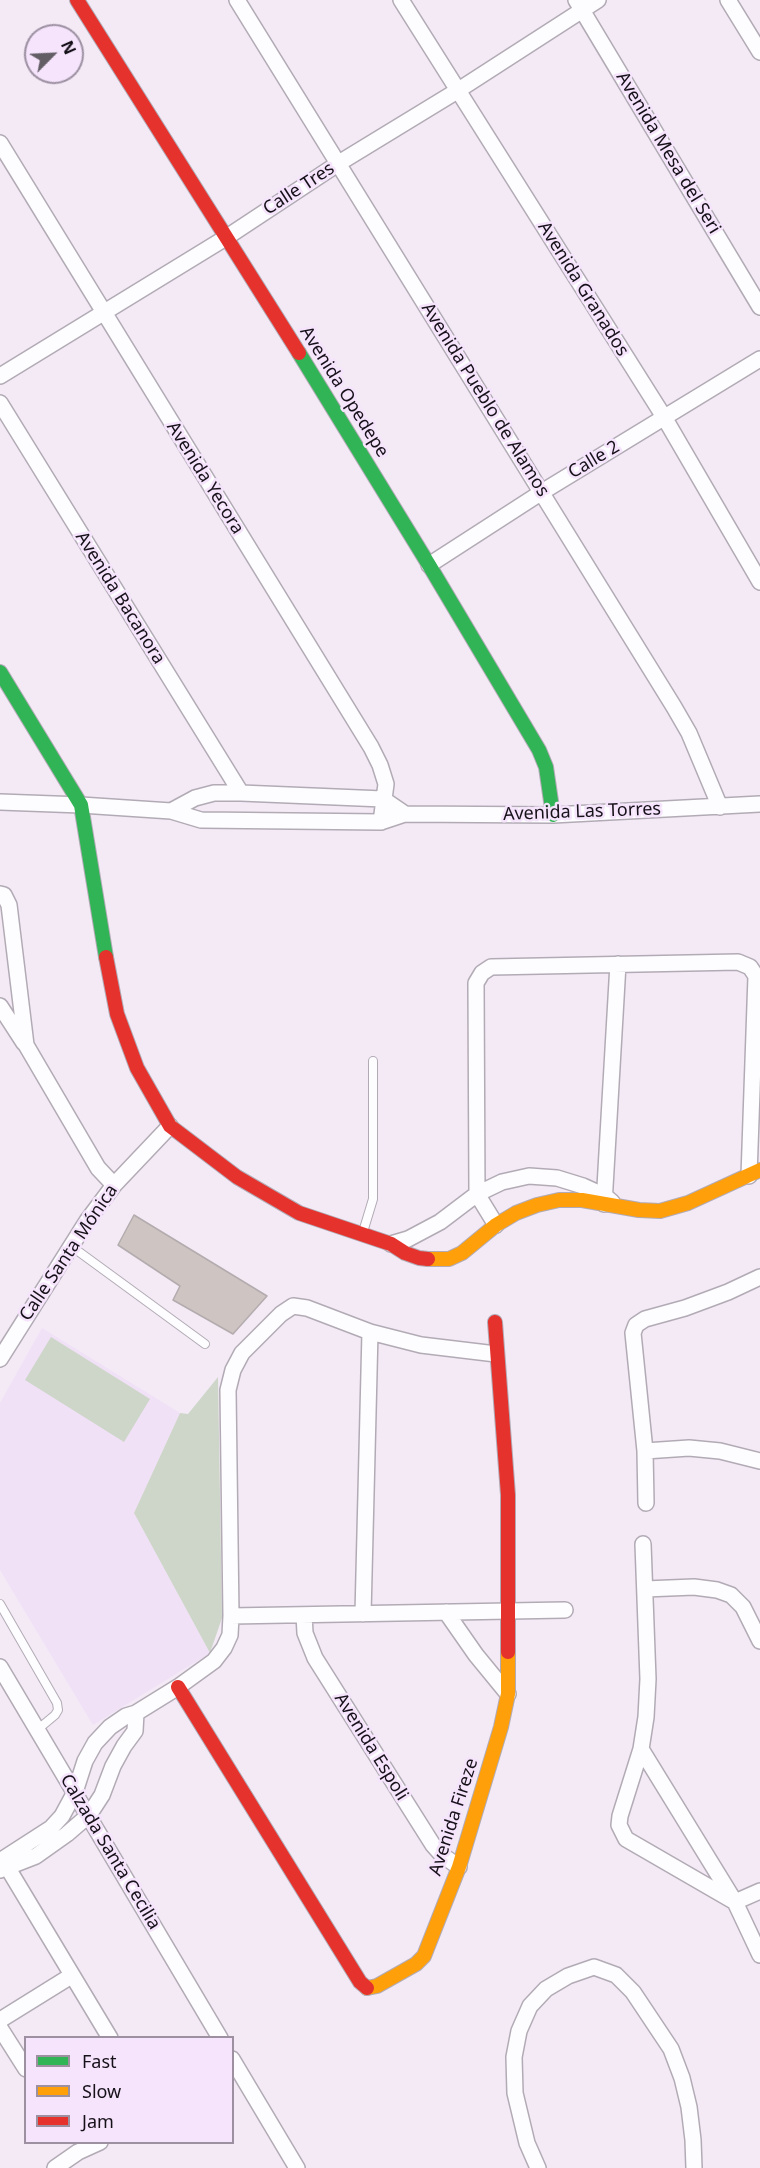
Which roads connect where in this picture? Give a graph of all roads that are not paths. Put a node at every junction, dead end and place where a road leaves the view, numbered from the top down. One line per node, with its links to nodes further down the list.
1 (77, 0): 11 (street, Avenida Opedepe)
2 (237, 0): 10 (street, Avenida Pueblo de Alamos)
3 (401, 0): 8 (street, Avenida Granados)
4 (598, 0): 6 (street, Calle Tres)
5 (728, 0): 7 (street)
6 (579, 5): 8 (street, Calle Tres); 12 (street, Avenida Mesa del Seri)
7 (760, 52)
8 (457, 91): 10 (street, Calle Tres); 17 (street, Avenida Granados)
9 (0, 143): 13 (street, Avenida Yecora)
10 (339, 163): 11 (street, Calle Tres); 18 (street, Avenida Pueblo de Alamos)
11 (226, 237): 13 (street, Calle Tres); 19 (street, Avenida Opedepe)
12 (760, 307)
13 (104, 313): 15 (street, Calle Tres); 23 (street, Avenida Yecora)
14 (760, 359): 17 (street, Calle 2)
15 (0, 376)
16 (0, 403): 22 (street, Avenida Bacanora)
17 (664, 417): 18 (street, Calle 2); 20 (street, Avenida Granados)
18 (542, 492): 19 (street, Calle 2); 27 (street, Avenida Pueblo de Alamos)
19 (429, 565): 30 (street, Avenida Opedepe)
20 (760, 582)
21 (0, 672): 26 (street)
22 (241, 793): 23 (street); 28 (street)
23 (383, 799): 29 (street); 31 (street, Avenida Yecora)
24 (0, 802): 26 (street, Avenida Las Torres)
25 (760, 804): 27 (street, Avenida Las Torres)
26 (81, 805): 28 (street, Avenida Las Torres); 37 (street)
27 (720, 807): 30 (street, Avenida Las Torres)
28 (171, 811): 31 (street, Avenida Las Torres)
29 (405, 814): 30 (street, Avenida Las Torres); 31 (street, Avenida Las Torres)
30 (553, 815)
31 (381, 822)
32 (0, 894): 35 (street)
33 (618, 964): 38 (street); 40 (street); 41 (street)
34 (0, 1006): 35 (street)
35 (26, 1045): 39 (street)
36 (373, 1061): 43 (lane)
37 (170, 1126): 39 (street, Calle Santa Mónica); 43 (street)
38 (755, 1173): 41 (street)
39 (114, 1185): 45 (street, Calle Santa Mónica)
40 (477, 1194): 41 (street); 42 (street); 44 (street)
41 (608, 1202): 42 (street)
42 (496, 1225): 44 (street)
43 (362, 1236): 44 (street)
44 (391, 1244)
45 (71, 1246): 49 (lane); 51 (street, Calle Santa Mónica)
46 (760, 1277): 52 (street)
47 (495, 1322): 50 (street, Avenida Fireze)
48 (370, 1332): 50 (street); 61 (street); 63 (street)
49 (205, 1344)
50 (496, 1354): 59 (street, Avenida Fireze)
51 (0, 1359)
52 (645, 1451): 53 (street); 54 (street)
53 (760, 1461)
54 (646, 1503)
55 (642, 1544): 56 (street)
56 (645, 1589): 64 (street); 70 (street)
57 (0, 1604): 69 (lane)
58 (565, 1610): 59 (street)
59 (508, 1611): 60 (street); 67 (street, Avenida Fireze)
60 (446, 1612): 61 (street); 67 (street)
61 (363, 1614): 62 (street)
62 (304, 1615): 63 (street); 74 (street, Avenida Espoli)
63 (231, 1616): 66 (street)
64 (760, 1641)
65 (0, 1667): 69 (street, Calzada Santa Cecilia)
66 (178, 1687): 68 (street); 74 (street, Avenida Fireze)
67 (508, 1694): 74 (street, Avenida Fireze)
68 (136, 1713): 71 (street); 72 (street)
69 (37, 1730): 71 (street, Calzada Santa Cecilia)
70 (641, 1749): 76 (street); 76 (street)
71 (75, 1792): 72 (street, Calzada Santa Cecilia); 73 (street)
72 (89, 1815): 73 (street); 82 (street, Calzada Santa Cecilia)
73 (2, 1862): 78 (street)
74 (459, 1867)
75 (760, 1891): 76 (street)
76 (735, 1902): 77 (street)
77 (760, 1955)
78 (71, 1976): 79 (street); 81 (street)
79 (0, 2020)
80 (0, 2028): 84 (street)
81 (109, 2036)
82 (219, 2036)
83 (234, 2062): 88 (street)
84 (24, 2066)
85 (90, 2144): 86 (street)
86 (75, 2147): 87 (street)
87 (55, 2168)
88 (297, 2168)
89 (538, 2168): 90 (street)
90 (694, 2168)

